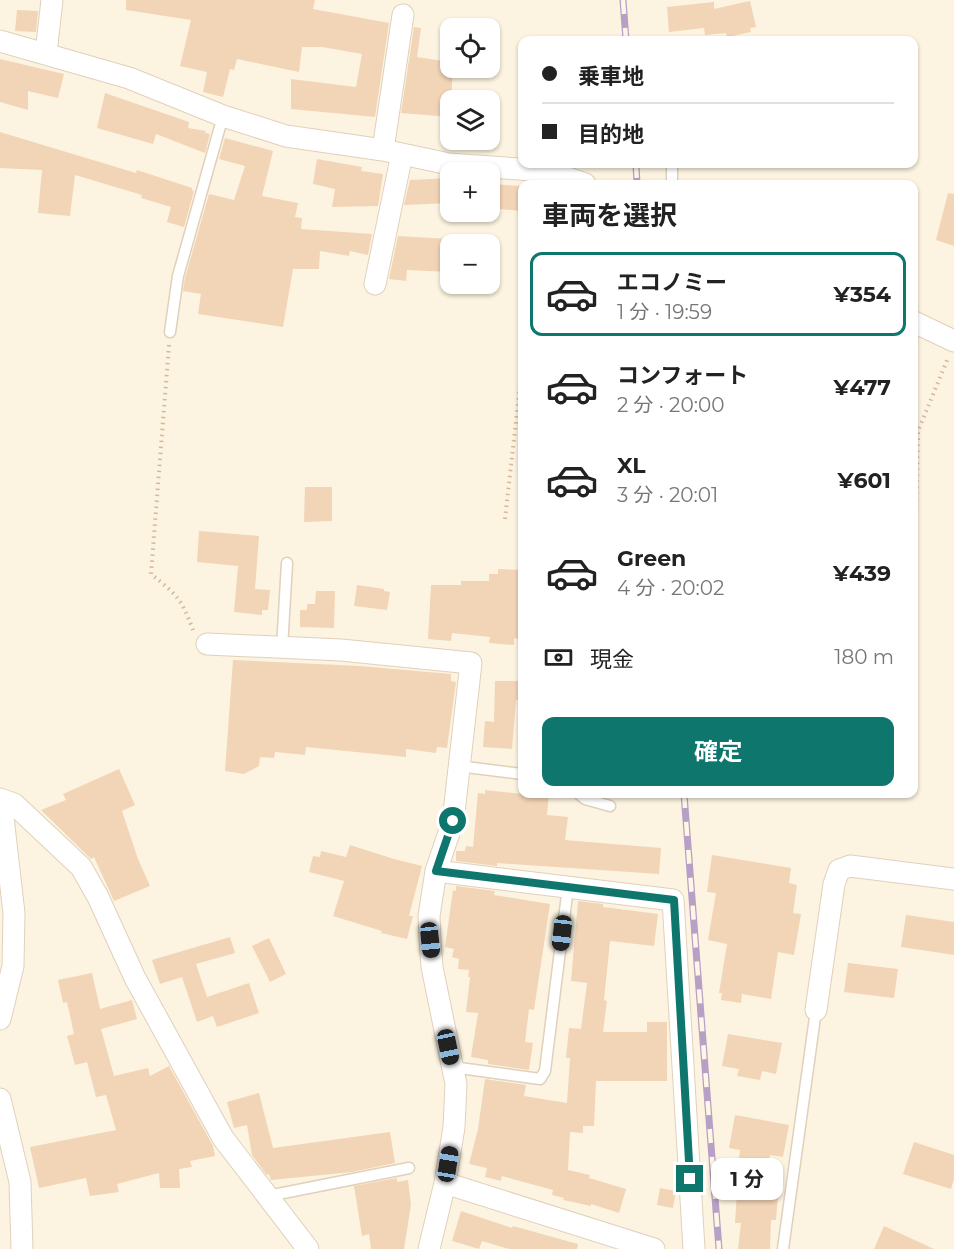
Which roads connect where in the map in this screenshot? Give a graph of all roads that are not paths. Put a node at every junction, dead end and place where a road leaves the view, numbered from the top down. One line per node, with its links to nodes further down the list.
1 (52, 0): 4 (street)
2 (403, 15): 6 (street)
3 (0, 41): 4 (street)
4 (46, 53): 5 (street)
5 (223, 116): 6 (street); 10 (lane)
6 (392, 152): 7 (street); 8 (street)
7 (573, 180)
8 (375, 284)
9 (918, 325): 11 (street)
10 (170, 332)
11 (952, 348)
12 (287, 563): 14 (lane)
13 (207, 644): 14 (street)
14 (282, 648): 15 (street)
15 (458, 766): 16 (lane); 20 (street)
16 (518, 774)
17 (584, 798): 19 (lane)
18 (1, 800): 24 (street); 29 (street)
19 (610, 806)
20 (436, 871): 22 (street); 25 (street)
21 (954, 879): 23 (street)
22 (568, 887): 25 (lane); 34 (street)
23 (816, 1010): 35 (lane)
24 (0, 1019)
25 (452, 1067): 28 (street)
26 (0, 1099): 30 (street)
27 (409, 1168): 29 (lane)
28 (445, 1183): 32 (street); 33 (street)
29 (268, 1197): 31 (street)
30 (22, 1249)
31 (308, 1249)
32 (429, 1249)
33 (654, 1249)
34 (694, 1249)
35 (783, 1249)

